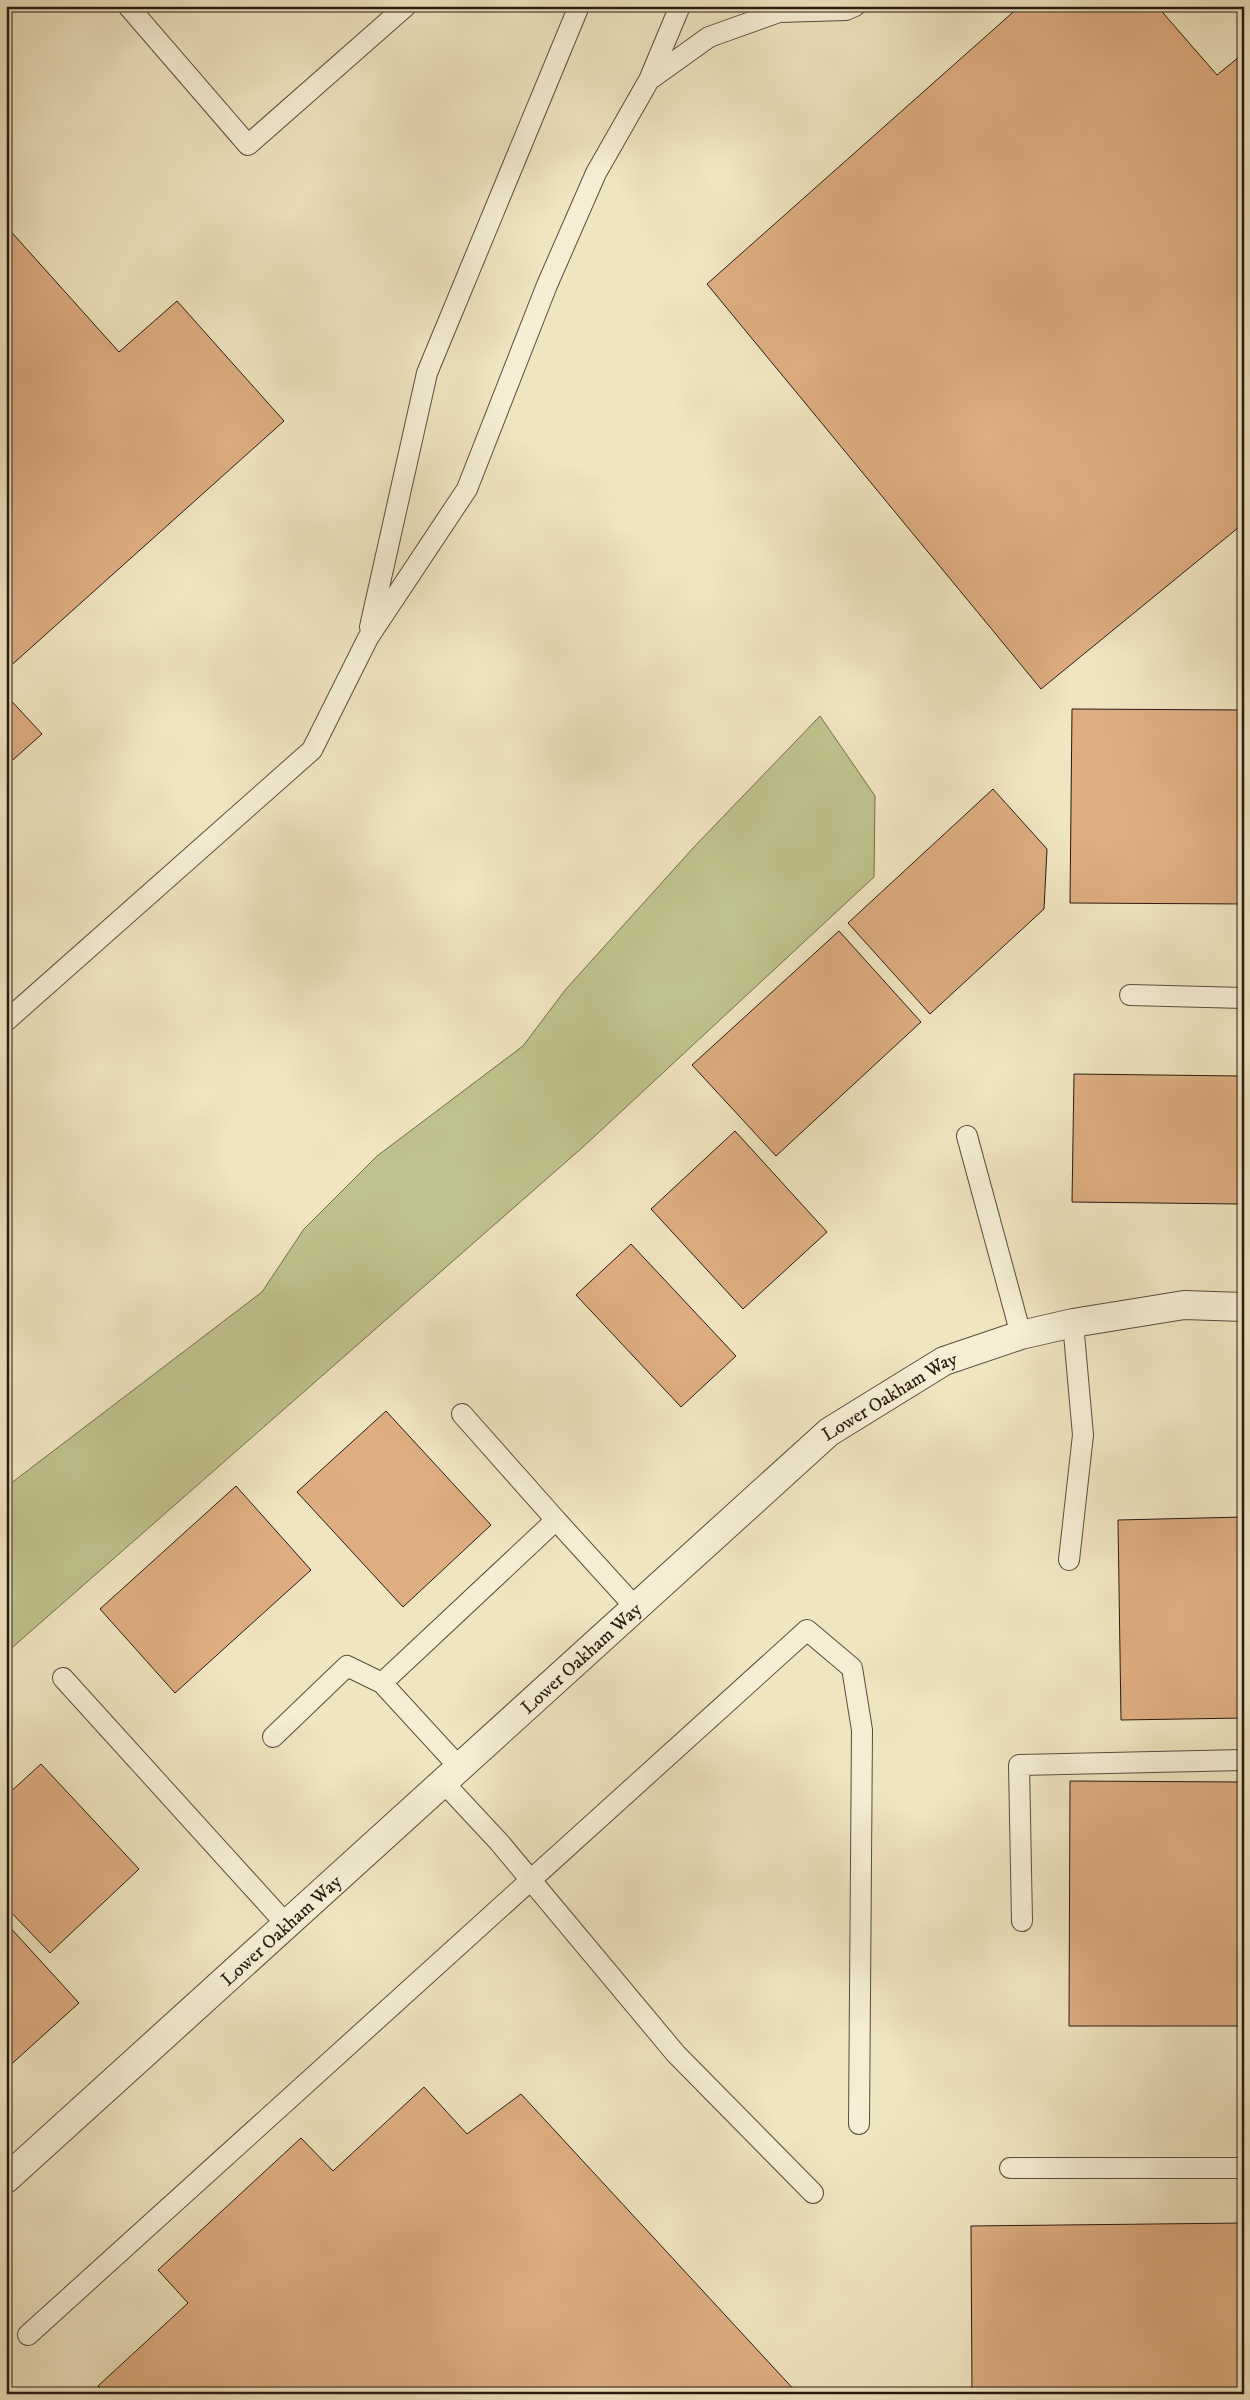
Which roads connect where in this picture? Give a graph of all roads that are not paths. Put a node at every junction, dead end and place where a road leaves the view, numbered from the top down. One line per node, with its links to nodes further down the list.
1 (128, 6): 2 (lane)
2 (406, 6)
3 (579, 6): 7 (lane)
4 (680, 6): 6 (lane)
5 (855, 6): 6 (lane)
6 (649, 80): 7 (lane)
7 (368, 638): 10 (lane)
8 (1130, 995): 9 (lane)
9 (1244, 998)
10 (6, 1021)
11 (967, 1136): 14 (lane)
12 (1244, 1307): 13 (street, Lower Oakham Way)
13 (1073, 1323): 14 (street, Lower Oakham Way); 17 (lane)
14 (1021, 1335): 18 (street, Lower Oakham Way)
15 (462, 1414): 16 (lane)
16 (556, 1520): 18 (lane); 20 (lane)
17 (1069, 1560)
18 (636, 1608): 23 (street, Lower Oakham Way)
19 (63, 1678): 26 (lane)
20 (382, 1684): 21 (lane); 23 (lane)
21 (272, 1737)
22 (1244, 1760): 25 (lane)
23 (452, 1776): 24 (lane); 26 (street, Lower Oakham Way)
24 (530, 1881): 27 (lane); 31 (lane); 32 (lane)
25 (1022, 1922)
26 (286, 1924): 30 (street, Lower Oakham Way)
27 (860, 2124)
28 (1010, 2168): 29 (lane)
29 (1244, 2168)
30 (6, 2179)
31 (813, 2193)
32 (28, 2335)

